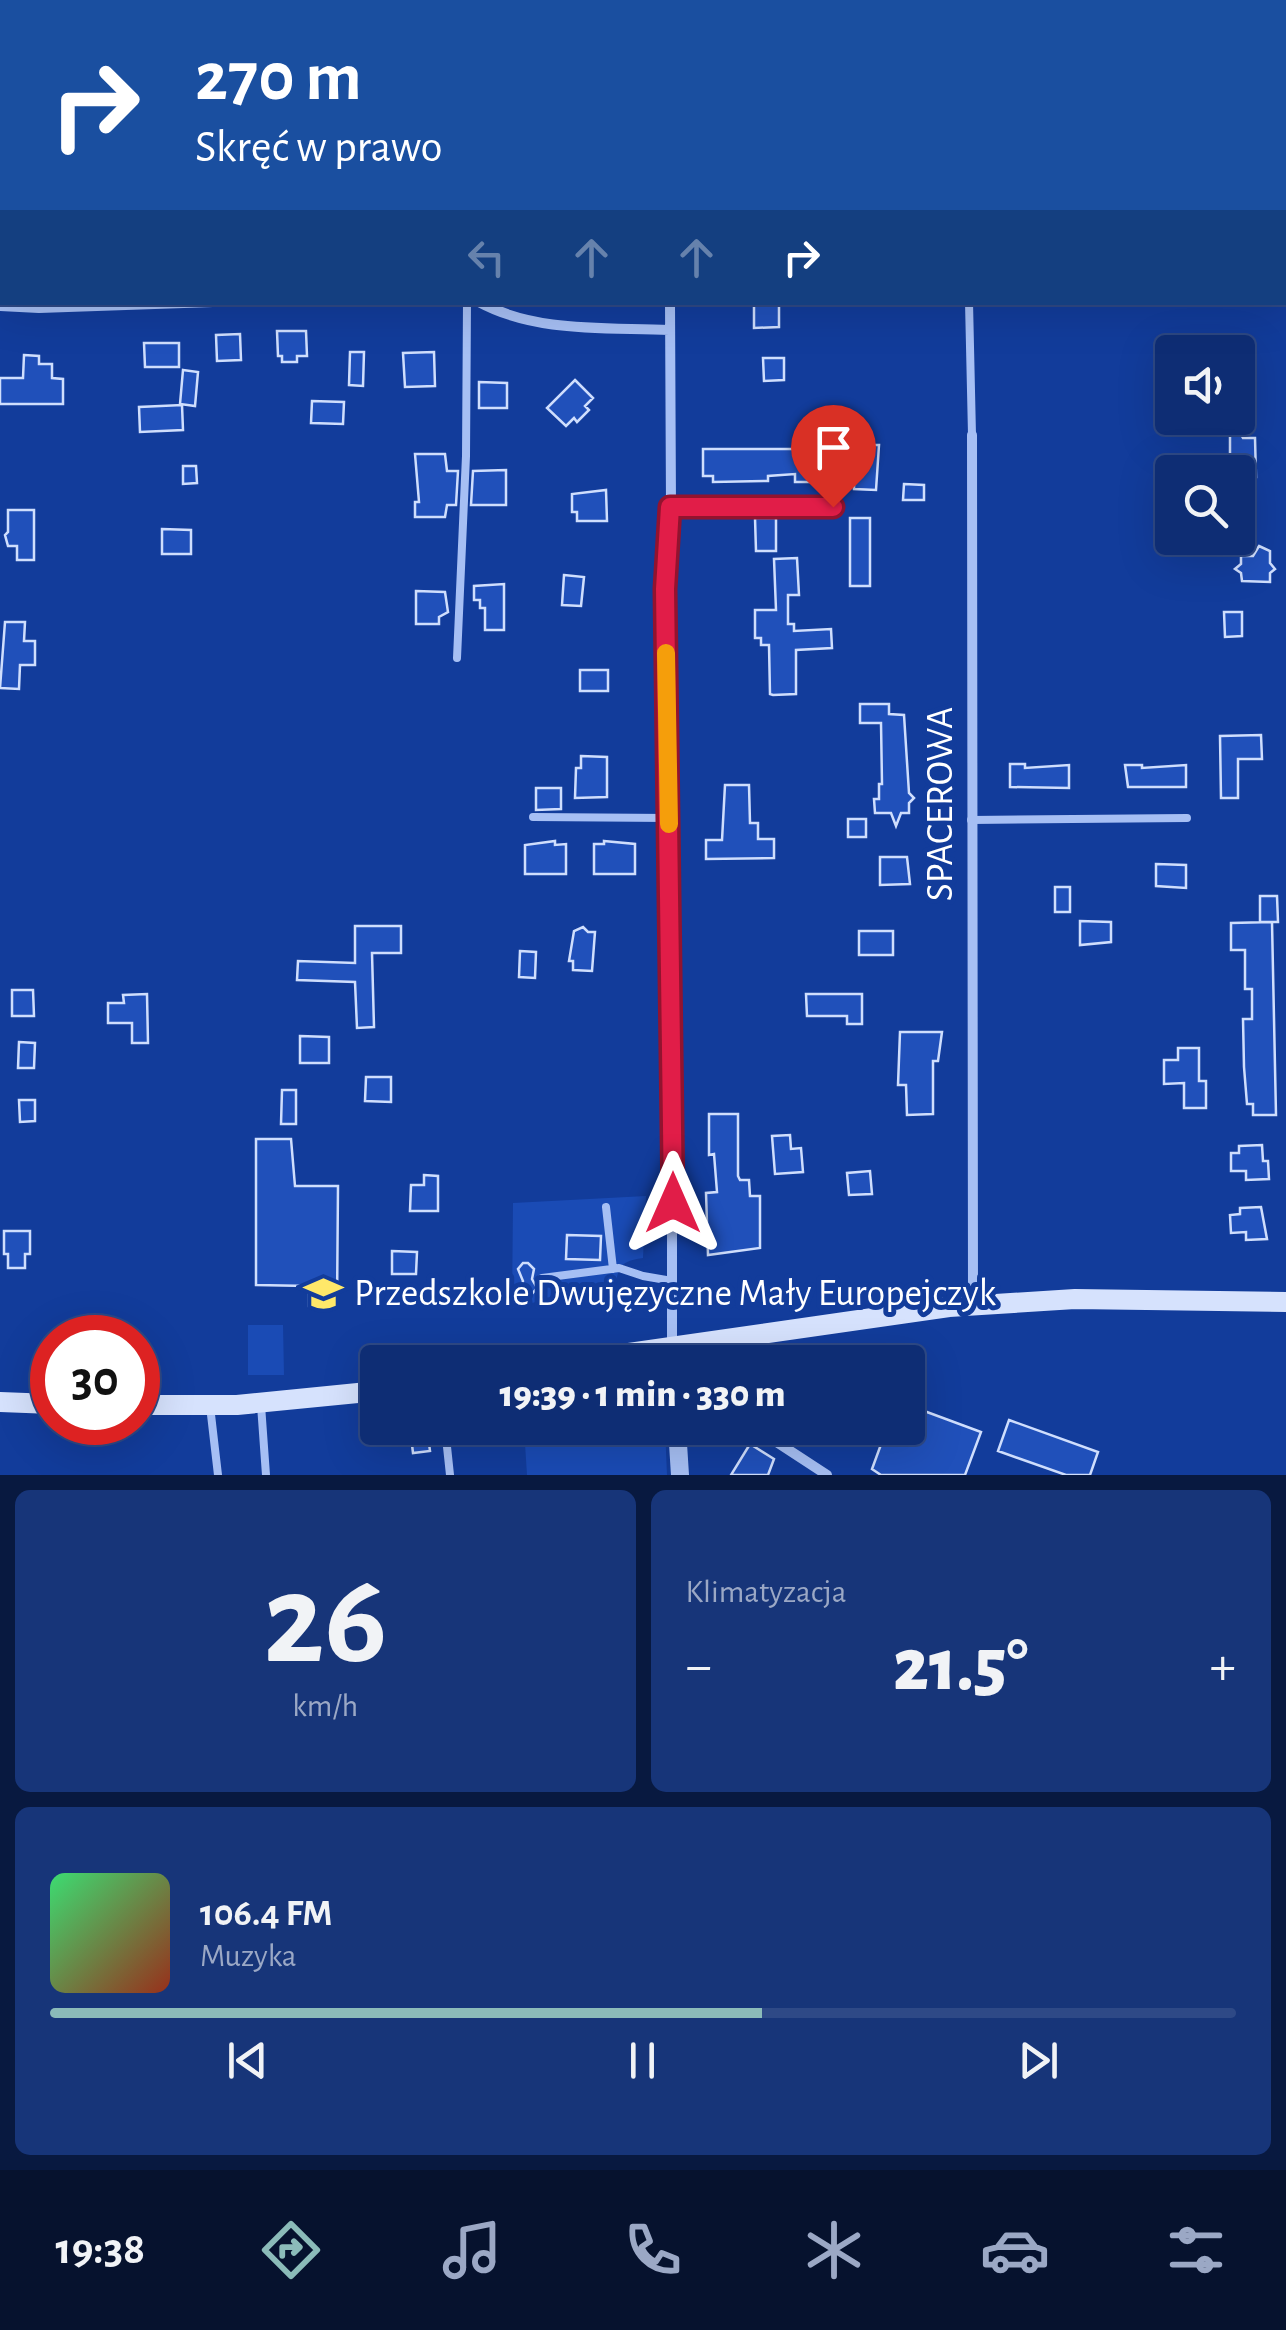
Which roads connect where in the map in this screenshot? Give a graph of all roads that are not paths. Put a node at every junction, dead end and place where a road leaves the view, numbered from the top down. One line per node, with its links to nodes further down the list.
1 (39, 305): 6 (street)
2 (467, 305): 11 (lane)
3 (485, 305): 7 (street)
4 (670, 305): 7 (street)
5 (969, 305): 8 (lane, SPACEROWA)
6 (0, 306)
7 (668, 330): 9 (street)
8 (972, 435): 15 (street, SPACEROWA)
9 (670, 507): 10 (lane); 13 (street)
10 (833, 507)
11 (456, 658)
12 (532, 816): 13 (lane)
13 (669, 818): 19 (street)
14 (1187, 818): 15 (lane)
15 (971, 820): 21 (street, SPACEROWA)
16 (606, 1207): 17 (lane)
17 (612, 1268): 18 (lane); 19 (lane)
18 (542, 1278)
19 (672, 1280): 22 (street)
20 (1286, 1302): 21 (main road)
21 (973, 1305): 23 (main road)
22 (673, 1345)
23 (722, 1345)
24 (360, 1393): 27 (main road)
25 (0, 1402): 26 (main road)
26 (30, 1403)
27 (261, 1403): 29 (main road); 34 (lane)
28 (160, 1406): 29 (main road)
29 (210, 1406): 33 (lane)
30 (447, 1445): 35 (lane)
31 (679, 1445): 36 (street)
32 (781, 1445): 37 (street)
33 (218, 1475)
34 (266, 1475)
35 (450, 1475)
36 (682, 1475)
37 (826, 1475)

